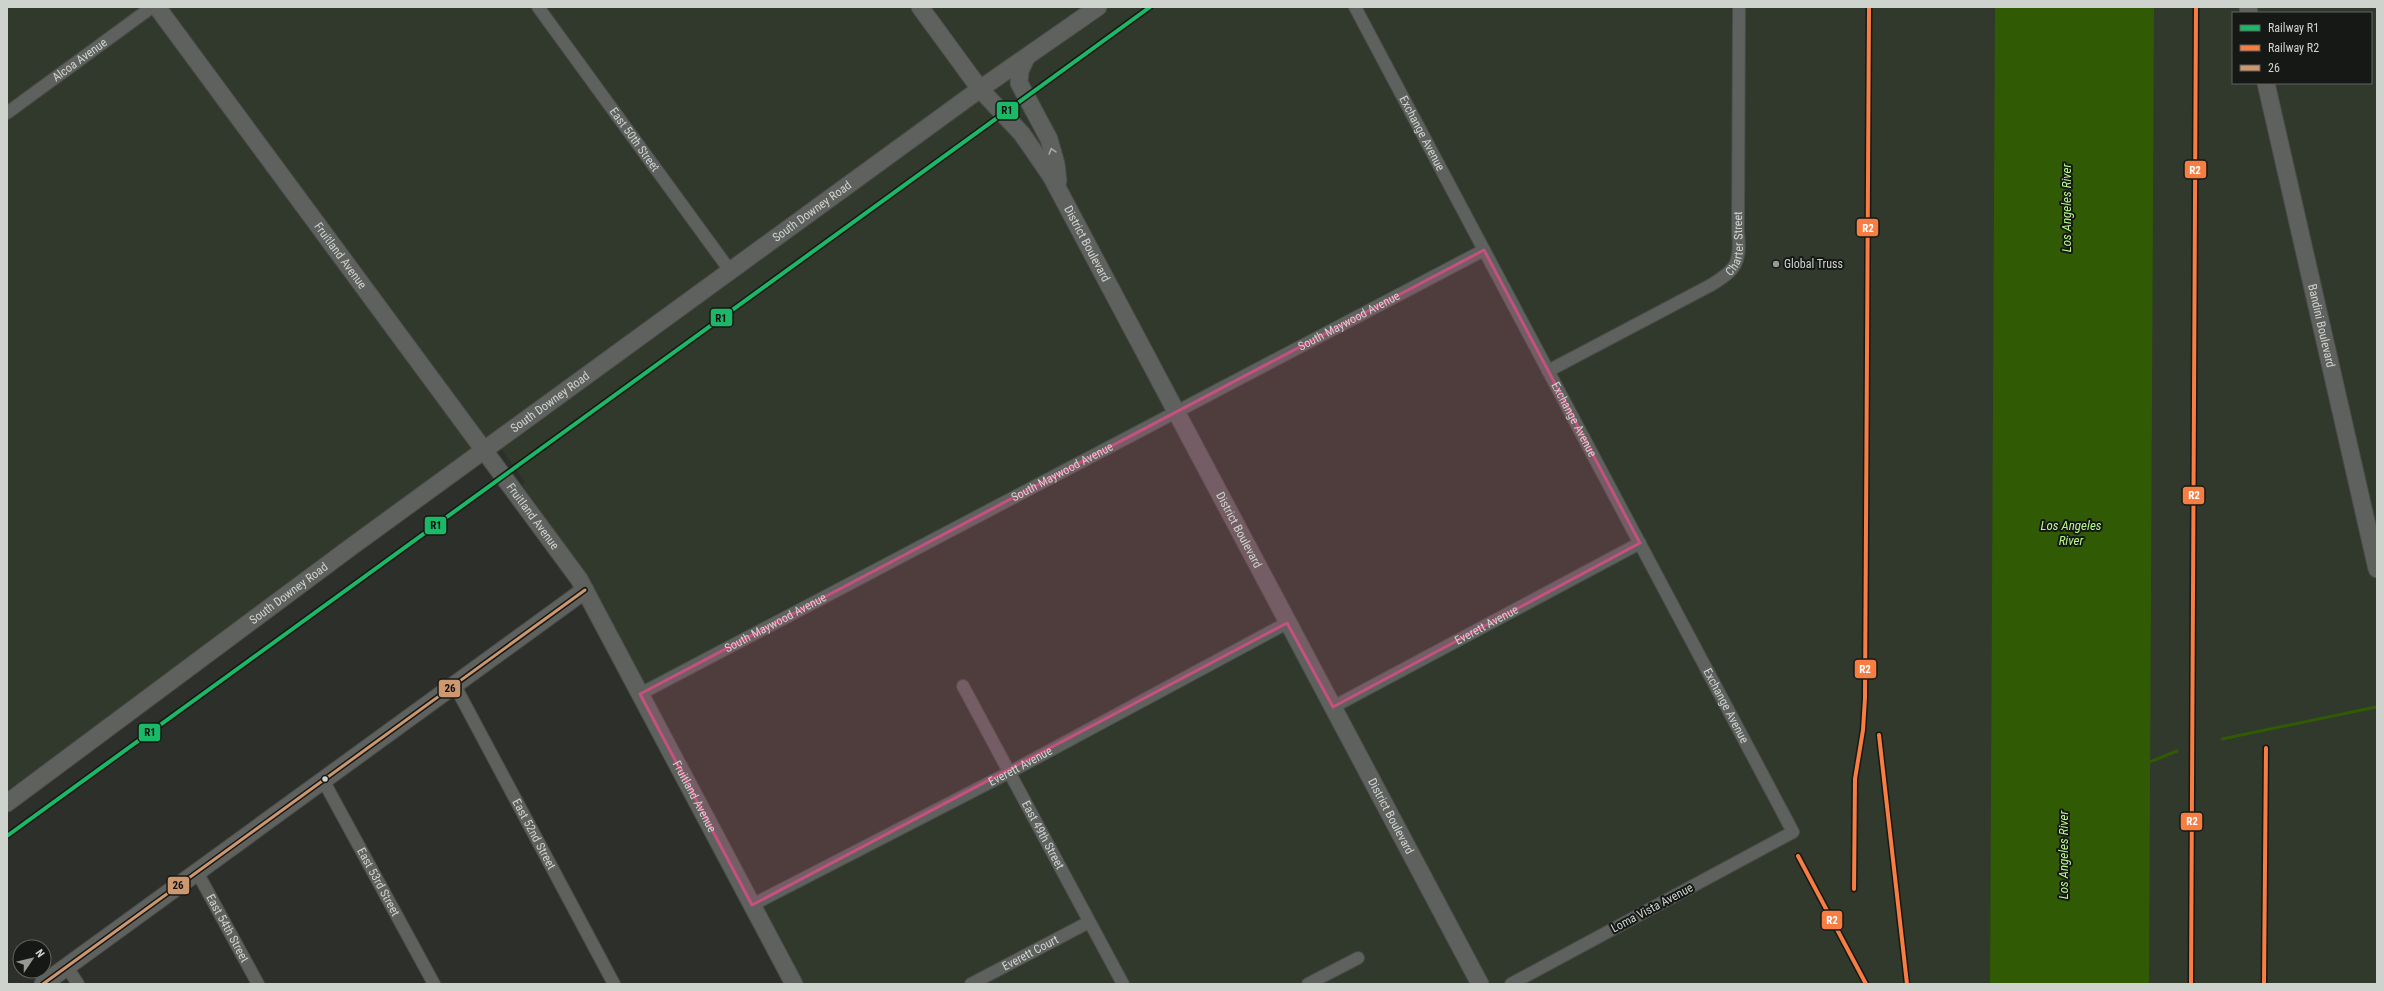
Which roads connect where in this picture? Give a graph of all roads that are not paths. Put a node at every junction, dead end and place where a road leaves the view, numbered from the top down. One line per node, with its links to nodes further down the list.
1 (152, 7): 11 (street, Alcoa Avenue)
2 (157, 7): 17 (main road, Fruitland Avenue)
3 (538, 7): 14 (street, East 50th Street)
4 (920, 7): 10 (main road, District Boulevard)
5 (1098, 7): 8 (main road, South Downey Road)
6 (1355, 7): 13 (street, Exchange Avenue)
7 (1739, 7): 15 (street, Charter Street)
8 (1026, 58): 10 (main road, South Downey Road); 12 (main road, one-way to 8)
9 (2266, 84): 19 (main road, Bandini Boulevard)
10 (980, 89): 12 (main road, District Boulevard); 14 (main road, South Downey Road)
11 (7, 113)
12 (1058, 189): 16 (main road, District Boulevard)
13 (1484, 250): 15 (street, Exchange Avenue); 16 (street, South Maywood Avenue)
14 (731, 272): 17 (main road, South Downey Road)
15 (1548, 371): 18 (street, Exchange Avenue)
16 (1175, 412): 21 (main road, District Boulevard); 24 (street, South Maywood Avenue)
17 (485, 451): 20 (main road, Fruitland Avenue); 28 (main road, South Downey Road)
18 (1640, 543): 25 (street, Everett Avenue); 29 (street, Exchange Avenue)
19 (2377, 569)
20 (585, 590): 22 (main road); 24 (main road, Fruitland Avenue)
21 (1287, 623): 25 (main road, District Boulevard); 26 (street, Everett Avenue)
22 (454, 684): 27 (main road); 39 (street, East 52nd Street)
23 (963, 686): 26 (street, East 49th Street)
24 (640, 694): 31 (main road, Fruitland Avenue)
25 (1333, 706): 44 (main road, District Boulevard)
26 (1010, 772): 31 (street, Everett Avenue); 32 (street, East 49th Street)
27 (323, 780): 30 (main road); 38 (street, East 53rd Street)
28 (7, 803)
29 (1793, 832): 45 (street, Loma Vista Avenue)
30 (197, 872): 34 (main road); 37 (street, East 54th Street)
31 (752, 905): 40 (main road, Fruitland Avenue)
32 (1089, 922): 41 (street, Everett Court); 42 (street, East 49th Street)
33 (1358, 958): 43 (street)
34 (67, 967): 35 (main road); 36 (street)
35 (43, 984)
36 (78, 984)
37 (258, 984)
38 (434, 984)
39 (614, 984)
40 (794, 984)
41 (971, 984)
42 (1123, 984)
43 (1308, 984)
44 (1480, 984)
45 (1511, 984)

